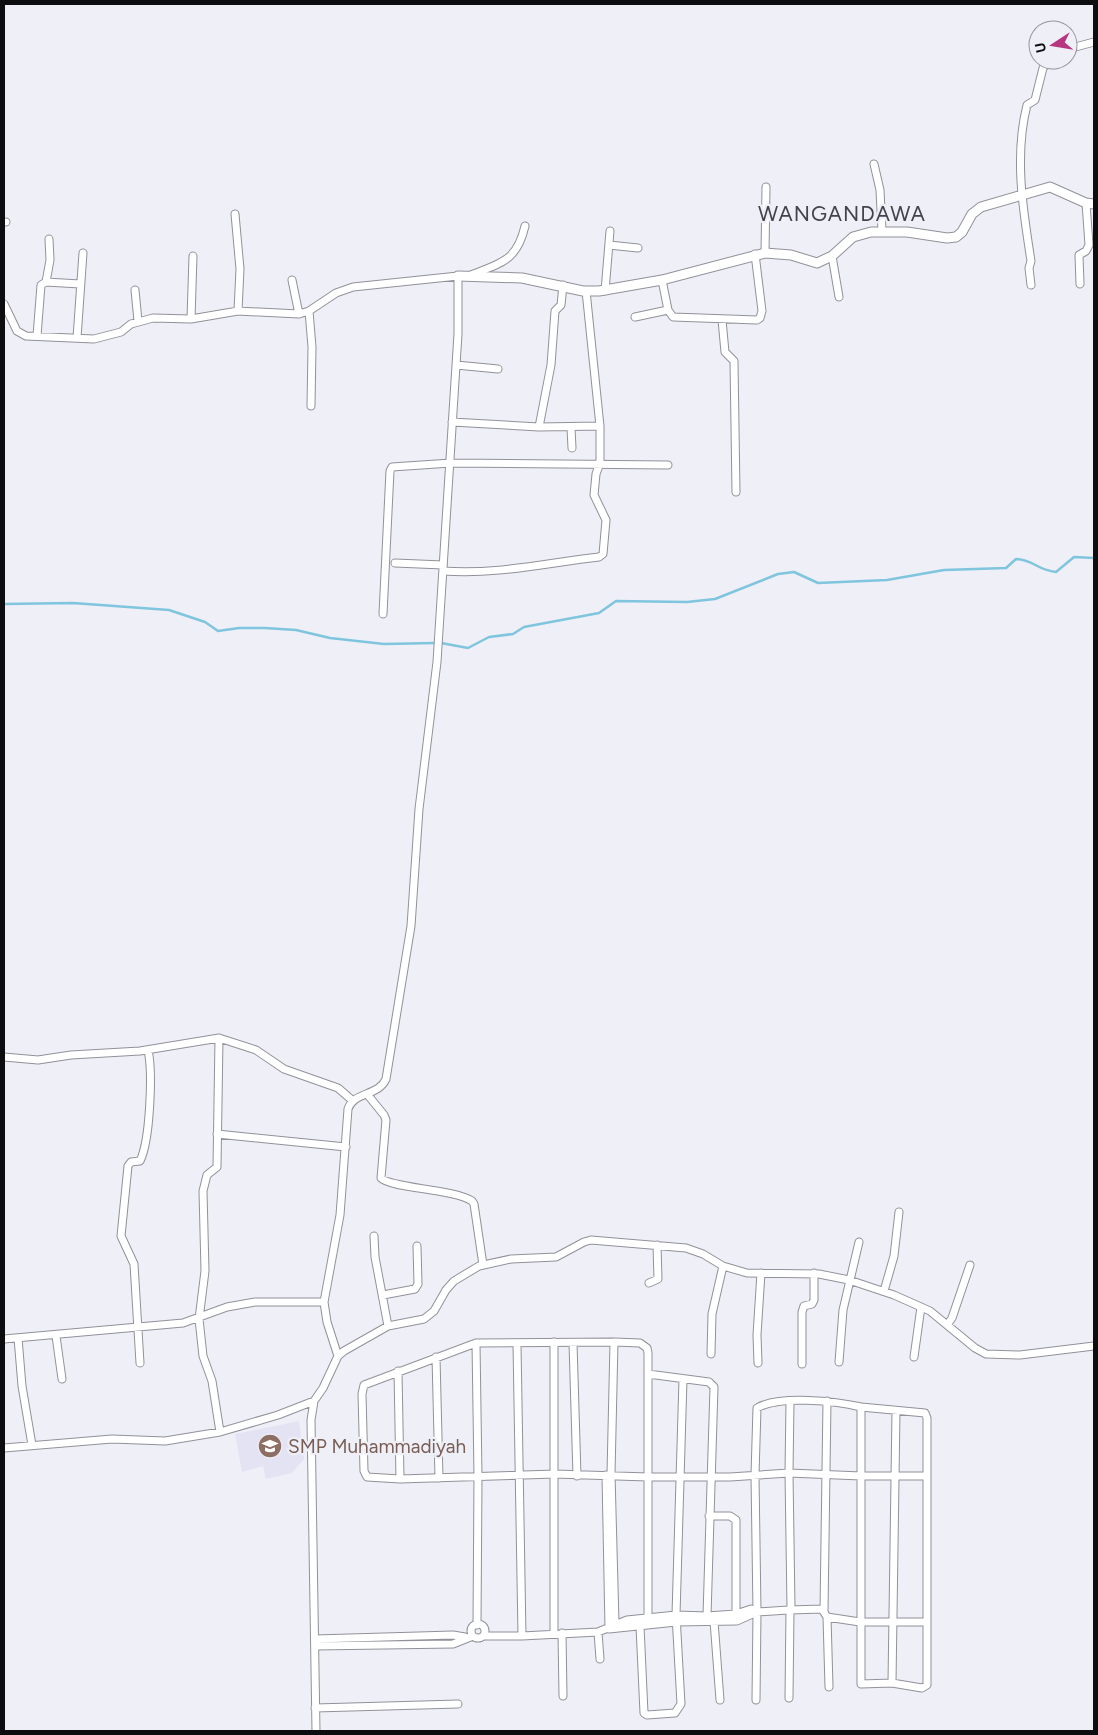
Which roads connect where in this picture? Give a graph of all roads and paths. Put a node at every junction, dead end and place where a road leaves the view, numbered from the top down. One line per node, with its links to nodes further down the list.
1 (1094, 42): 2 (street)
2 (1078, 46)
3 (1042, 70): 6 (street)
4 (874, 164): 11 (street)
5 (766, 187): 15 (street)
6 (1022, 195): 7 (street); 11 (street); 28 (street)
7 (1090, 203): 26 (street)
8 (235, 214): 36 (street)
9 (525, 226): 21 (street)
10 (610, 231): 13 (street)
11 (882, 231): 19 (street)
12 (49, 239): 24 (street)
13 (609, 245): 14 (street); 31 (street)
14 (638, 248)
15 (766, 252): 17 (street); 19 (street)
16 (83, 253): 25 (street)
17 (755, 254): 23 (street); 40 (street)
18 (193, 256): 39 (street)
19 (832, 256): 32 (street)
20 (458, 276): 21 (street); 35 (street); 44 (street)
21 (470, 276): 27 (street)
22 (292, 280): 37 (street)
23 (662, 280): 31 (street); 34 (street)
24 (46, 282): 25 (street); 42 (street)
25 (80, 284): 43 (street)
26 (1080, 284)
27 (563, 285): 30 (street); 49 (street)
28 (1031, 285)
29 (135, 290): 41 (street)
30 (586, 291): 31 (street); 48 (street)
31 (606, 291)
32 (839, 297)
33 (4, 304): 42 (street)
34 (668, 310): 38 (street); 40 (street)
35 (309, 311): 37 (street); 46 (street)
36 (238, 312): 37 (street); 39 (street)
37 (299, 312)
38 (635, 318)
39 (191, 319): 41 (street)
40 (722, 320): 55 (street)
41 (138, 321): 43 (street)
42 (37, 336): 43 (street)
43 (77, 338)
44 (456, 365): 45 (street); 47 (street)
45 (498, 369)
46 (311, 406)
47 (452, 422): 49 (street); 52 (street)
48 (600, 426): 50 (street); 53 (street)
49 (539, 427): 50 (street)
50 (571, 428): 51 (street)
51 (572, 448)
52 (451, 463): 53 (street); 57 (street); 58 (street)
53 (600, 463): 54 (street); 57 (street)
54 (668, 465)
55 (736, 492)
56 (395, 562): 57 (street)
57 (443, 568): 62 (street)
58 (383, 614)
59 (219, 1038): 60 (street); 63 (street); 64 (street)
60 (148, 1050): 61 (street); 85 (street)
61 (4, 1057)
62 (367, 1094): 63 (street); 71 (street)
63 (353, 1101): 65 (street)
64 (218, 1134): 65 (street); 82 (street)
65 (346, 1147): 80 (street)
66 (899, 1212): 78 (street)
67 (374, 1236): 79 (street)
68 (858, 1242): 76 (street)
69 (657, 1245): 71 (street); 73 (street); 77 (street)
70 (417, 1246): 79 (street)
71 (483, 1265): 84 (street)
72 (970, 1265): 83 (street)
73 (723, 1266): 74 (street); 95 (street)
74 (761, 1273): 75 (street); 101 (street)
75 (814, 1274): 76 (street); 102 (street)
76 (850, 1276): 78 (street); 99 (street)
77 (649, 1284)
78 (886, 1286): 81 (street)
79 (383, 1295): 84 (street)
80 (324, 1302): 82 (street); 96 (street)
81 (921, 1307): 83 (street); 98 (street)
82 (199, 1319): 85 (street); 112 (street)
83 (949, 1322): 94 (street)
84 (388, 1326): 96 (street)
85 (139, 1328): 86 (street); 100 (street)
86 (56, 1336): 87 (street); 105 (street)
87 (18, 1338): 88 (street); 113 (street)
88 (4, 1339)
89 (554, 1342): 92 (street); 93 (street); 116 (street)
90 (614, 1342): 92 (street); 104 (street); 119 (street)
91 (476, 1343): 93 (street); 97 (street); 128 (street)
92 (573, 1343): 123 (street)
93 (518, 1344): 118 (street)
94 (1094, 1346)
95 (711, 1354)
96 (338, 1356): 108 (street)
97 (436, 1357): 103 (street); 129 (street)
98 (914, 1357)
99 (839, 1362)
100 (140, 1363)
101 (758, 1363)
102 (802, 1364)
103 (398, 1371): 130 (street); 130 (street)
104 (648, 1374): 106 (street); 124 (street)
105 (62, 1379)
106 (683, 1379): 120 (street); 125 (street)
107 (790, 1400): 109 (street); 115 (street); 121 (street)
108 (314, 1401): 112 (street); 153 (street)
109 (828, 1402): 110 (street); 117 (street)
110 (861, 1407): 111 (street); 126 (street)
111 (896, 1411): 122 (street); 127 (street)
112 (220, 1432): 113 (street)
113 (32, 1445): 114 (street)
114 (4, 1448)
115 (789, 1473): 117 (street); 121 (street); 132 (street)
116 (556, 1474): 118 (street); 123 (street); 149 (street)
117 (826, 1474): 126 (street); 134 (street)
118 (518, 1475): 128 (street); 152 (street)
119 (609, 1475): 123 (street); 124 (street); 143 (street); 147 (street)
120 (680, 1475): 124 (street); 125 (street); 138 (street)
121 (755, 1475): 125 (street); 133 (street)
122 (894, 1475): 126 (street); 127 (street); 141 (street)
123 (577, 1476)
124 (648, 1476): 136 (street)
125 (711, 1476): 131 (street)
126 (861, 1476): 140 (street)
127 (926, 1476): 142 (street)
128 (478, 1477): 129 (street); 144 (street)
129 (439, 1478): 130 (street)
130 (400, 1479)
131 (709, 1516): 135 (street); 137 (street)
132 (790, 1610): 133 (street); 134 (street); 158 (street)
133 (754, 1611): 137 (street); 160 (street)
134 (826, 1614): 140 (street); 156 (street)
135 (706, 1616): 137 (street); 138 (street)
136 (649, 1617): 138 (street); 143 (street); 145 (street)
137 (737, 1617): 139 (street)
138 (676, 1618): 139 (street); 145 (street); 146 (street)
139 (714, 1621): 159 (street)
140 (860, 1622): 141 (street); 155 (street)
141 (891, 1622): 142 (street); 155 (street)
142 (926, 1622): 155 (street)
143 (615, 1623): 147 (street)
144 (477, 1625): 150 (street); 151 (street)
145 (648, 1625): 146 (street)
146 (640, 1626): 147 (street)
147 (609, 1629): 148 (street)
148 (598, 1632): 149 (street); 154 (street)
149 (558, 1634): 152 (street); 157 (street)
150 (469, 1636): 151 (street); 153 (street)
151 (483, 1636): 152 (street)
152 (522, 1636)
153 (315, 1643): 162 (street)
154 (600, 1659)
155 (892, 1683)
156 (829, 1687)
157 (563, 1696)
158 (789, 1698)
159 (720, 1700)
160 (756, 1700)
161 (458, 1704): 162 (street)
162 (315, 1708): 163 (street)
163 (316, 1731)

